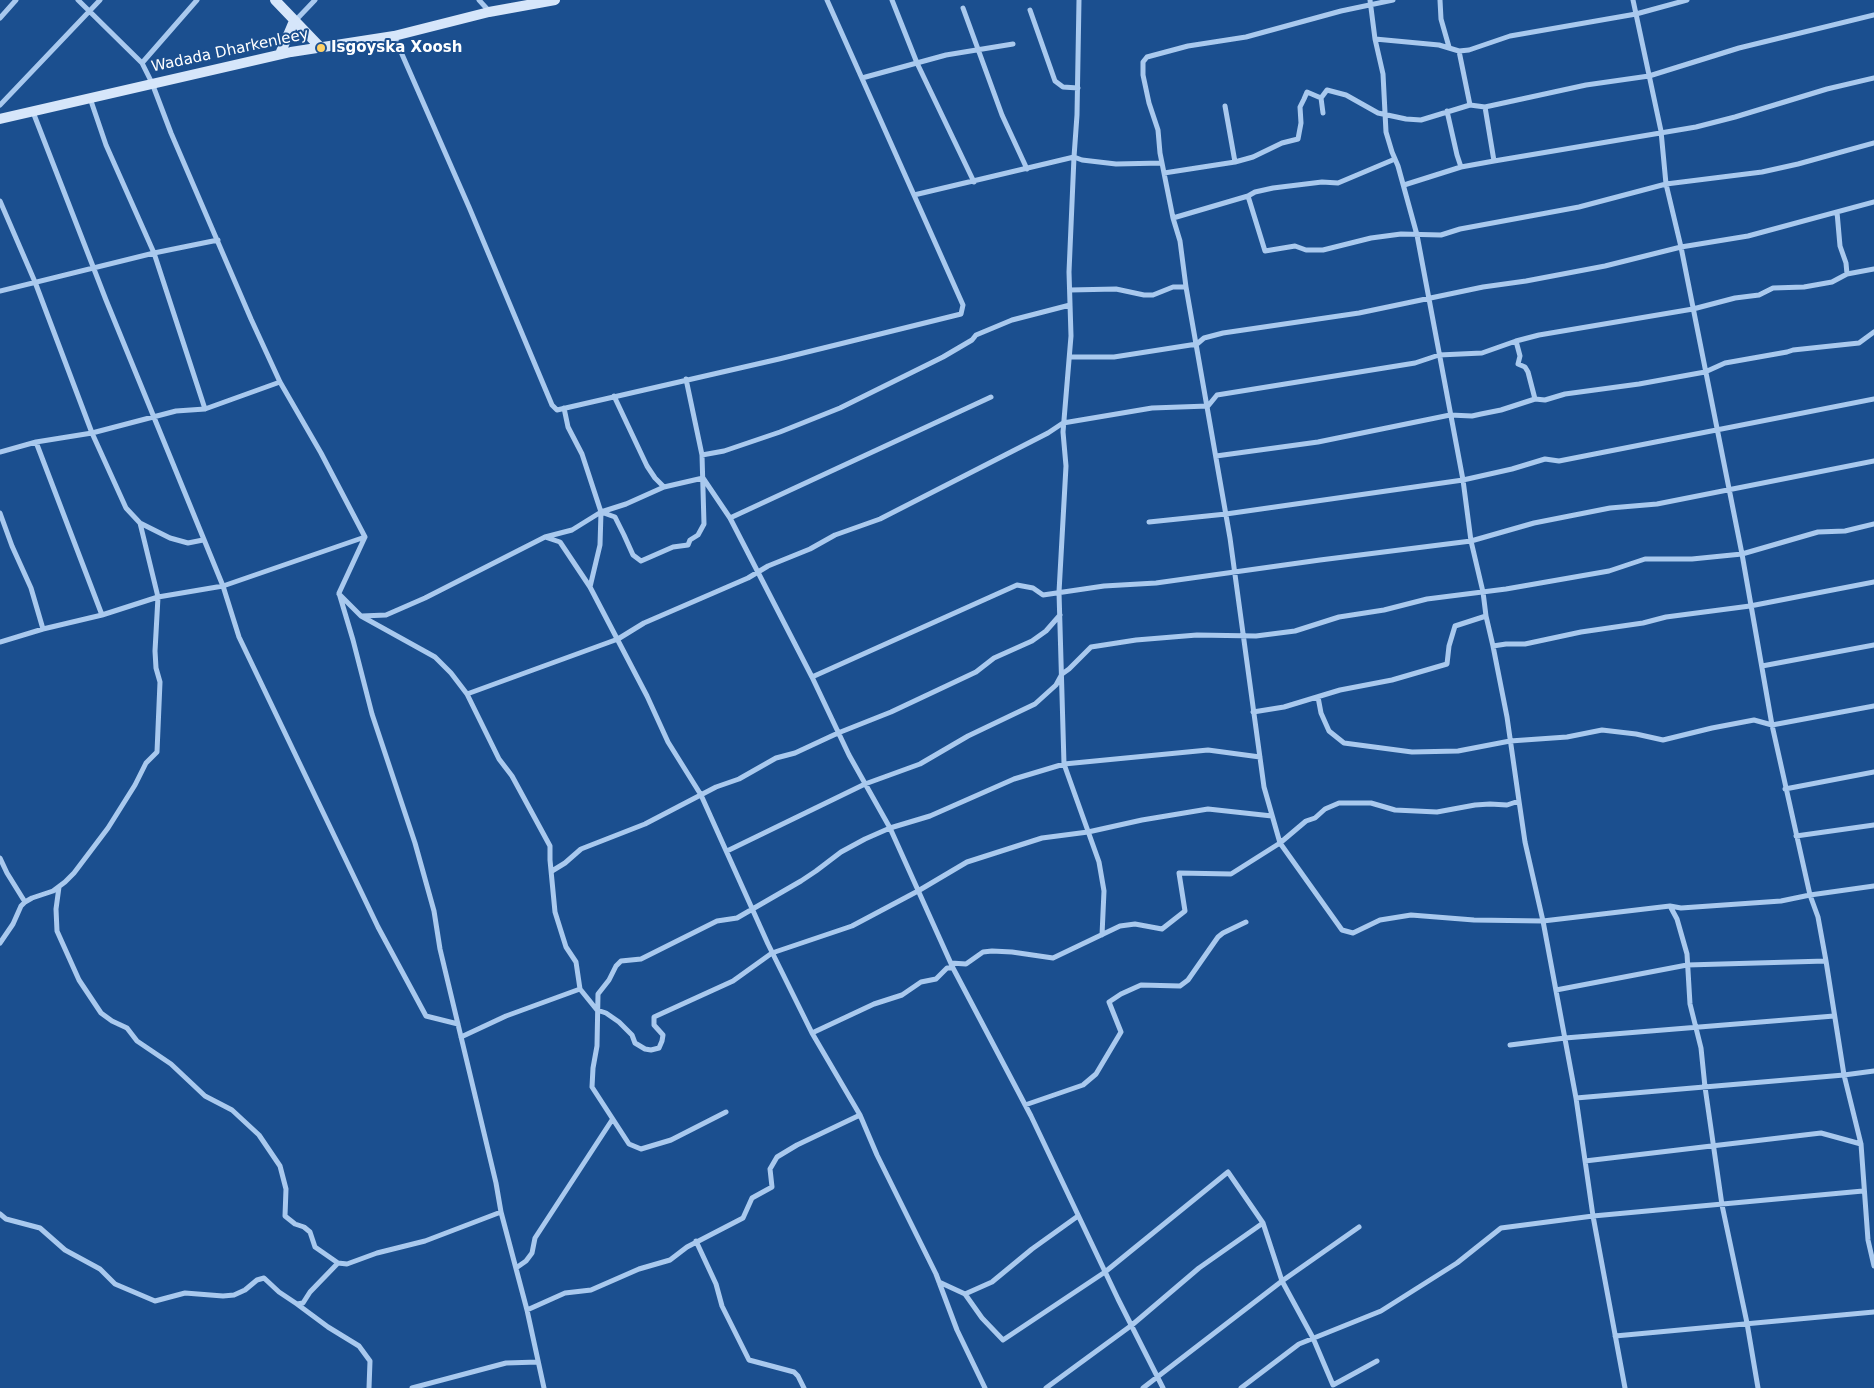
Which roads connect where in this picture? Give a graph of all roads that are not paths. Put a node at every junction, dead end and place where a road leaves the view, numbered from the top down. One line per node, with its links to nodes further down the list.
1 (16, 0): 24 (street)
2 (78, 0): 20 (street)
3 (100, 0): 20 (street)
4 (197, 0): 35 (street)
5 (275, 0): 25 (main road)
6 (315, 0): 25 (street)
7 (479, 0): 21 (street)
8 (555, 0): 17 (main road, Wadada Dharkenleey)
9 (827, 0): 37 (street)
10 (892, 0): 34 (street)
11 (1079, 0): 40 (street)
12 (1393, 0): 16 (street)
13 (1440, 0): 29 (street)
14 (1633, 0): 22 (street)
15 (1687, 0): 22 (street)
16 (1370, 2): 27 (street); 58 (street)
17 (525, 3): 21 (main road, Wadada Dharkenleey)
18 (963, 8): 31 (street)
19 (1030, 10): 40 (street)
20 (89, 12): 35 (street); 43 (street)
21 (489, 12): 26 (main road, Wadada Dharkenleey)
22 (1636, 14): 32 (street); 36 (street)
23 (1874, 15): 36 (street)
24 (0, 18)
25 (294, 21): 30 (main road); 33 (main road)
26 (394, 36): 30 (main road, Wadada Dharkenleey); 99 (street)
27 (1375, 39): 29 (street); 50 (street)
28 (1013, 44): 31 (street)
29 (1449, 47): 32 (street)
30 (321, 48): 33 (main road, Wadada Dharkenleey)
31 (978, 49): 34 (street); 60 (street)
32 (1459, 51): 44 (street)
33 (280, 54): 39 (main road, Wadada Dharkenleey)
34 (917, 62): 37 (street); 62 (street)
35 (142, 63): 39 (street)
36 (1649, 76): 46 (street); 52 (street)
37 (862, 78): 65 (street)
38 (1874, 78): 52 (street)
39 (152, 83): 41 (main road, Wadada Dharkenleey); 72 (street)
40 (1078, 88): 54 (street)
41 (90, 98): 47 (main road, Wadada Dharkenleey); 74 (street)
42 (1321, 98): 49 (street); 50 (street); 57 (street)
43 (0, 105)
44 (1470, 105): 46 (street); 48 (street)
45 (1225, 106): 57 (street)
46 (1485, 107): 56 (street)
47 (33, 111): 51 (main road, Wadada Dharkenleey); 75 (street)
48 (1447, 111): 50 (street); 59 (street)
49 (1323, 113)
50 (1385, 114): 55 (street)
51 (1, 117)
52 (1661, 131): 56 (street); 63 (street)
53 (1874, 143): 63 (street)
54 (1074, 157): 58 (street); 60 (street); 80 (street)
55 (1395, 159): 64 (street); 66 (street)
56 (1494, 161): 59 (street)
57 (1235, 162): 61 (street)
58 (1162, 163): 61 (street)
59 (1461, 168): 64 (street)
60 (1027, 169): 62 (street)
61 (1164, 174): 70 (street)
62 (974, 182): 65 (street)
63 (1666, 184): 71 (street); 73 (street)
64 (1404, 185): 71 (street)
65 (914, 196): 91 (street)
66 (1248, 196): 70 (street); 71 (street)
67 (0, 202): 78 (street)
68 (1874, 202): 69 (street)
69 (1837, 212): 73 (street); 77 (street)
70 (1173, 218): 79 (street)
71 (1417, 235): 82 (street)
72 (218, 240): 74 (street); 92 (street)
73 (1681, 247): 82 (street); 84 (street)
74 (154, 253): 75 (street); 98 (street)
75 (95, 268): 78 (street); 101 (street)
76 (1874, 269): 77 (street)
77 (1847, 274): 84 (street)
78 (35, 282): 81 (street); 104 (street)
79 (1186, 287): 80 (street); 87 (street)
80 (1070, 290): 83 (street)
81 (0, 291)
82 (1429, 300): 87 (street); 88 (street)
83 (1070, 305): 89 (street); 107 (street)
84 (1693, 309): 86 (street); 90 (street)
85 (1874, 332): 90 (street)
86 (1516, 341): 88 (street); 95 (street)
87 (1197, 344): 89 (street); 97 (street)
88 (1439, 355): 97 (street); 100 (street)
89 (1070, 357): 102 (street)
90 (1705, 372): 95 (street); 103 (street)
91 (686, 379): 93 (street); 107 (street)
92 (280, 382): 98 (street); 121 (street)
93 (614, 396): 99 (street); 112 (street)
94 (991, 397): 117 (street)
95 (1535, 399): 100 (street)
96 (1874, 399): 103 (street)
97 (1208, 406): 102 (street); 108 (street)
98 (205, 408): 101 (street)
99 (564, 408): 114 (street)
100 (1450, 415): 108 (street); 111 (street)
101 (155, 417): 104 (street); 123 (street)
102 (1063, 423): 126 (street); 131 (street)
103 (1716, 429): 111 (street); 113 (street)
104 (92, 433): 105 (street); 118 (street)
105 (36, 442): 106 (street); 137 (street)
106 (0, 452)
107 (702, 455): 110 (street)
108 (1216, 456): 116 (street)
109 (1874, 461): 113 (street)
110 (703, 478): 112 (street); 114 (street); 117 (street)
111 (1463, 480): 116 (street); 124 (street)
112 (664, 487): 114 (street)
113 (1729, 491): 124 (street); 125 (street)
114 (600, 512): 122 (street); 130 (street)
115 (0, 513): 140 (street)
116 (1226, 514): 119 (street); 127 (street)
117 (730, 518): 126 (street)
118 (140, 522): 123 (street); 134 (street)
119 (1149, 522)
120 (1874, 524): 125 (street)
121 (365, 537): 129 (street); 133 (street)
122 (545, 537): 130 (street); 138 (street)
123 (203, 540): 129 (street)
124 (1471, 541): 127 (street); 132 (street)
125 (1742, 554): 132 (street); 135 (street)
126 (758, 573): 142 (street); 148 (street)
127 (1235, 573): 131 (street); 141 (street)
128 (1874, 582): 135 (street)
129 (223, 586): 134 (street); 191 (street)
130 (590, 586): 142 (street)
131 (1059, 592): 136 (street); 148 (street)
132 (1483, 592): 139 (street); 141 (street)
133 (339, 593): 138 (street); 191 (street)
134 (158, 596): 137 (street); 173 (street)
135 (1750, 606): 145 (street); 146 (street)
136 (1060, 614): 147 (street); 154 (street)
137 (102, 615): 140 (street)
138 (361, 616): 149 (street)
139 (1486, 616): 145 (street); 150 (street)
140 (42, 629): 143 (street)
141 (1243, 635): 147 (street); 152 (street)
142 (618, 639): 149 (street); 161 (street)
143 (0, 642)
144 (1874, 645): 146 (street)
145 (1493, 646): 155 (street)
146 (1762, 666): 153 (street)
147 (1062, 674): 157 (street); 159 (street)
148 (812, 677): 154 (street)
149 (467, 694): 171 (street)
150 (1318, 697): 152 (street); 155 (street)
151 (1874, 706): 153 (street)
152 (1253, 712): 156 (street)
153 (1772, 725): 155 (street); 160 (street)
154 (838, 733): 159 (street); 161 (street)
155 (1510, 741): 162 (street)
156 (1260, 757): 157 (street); 163 (street)
157 (1064, 764): 165 (street); 166 (street)
158 (1874, 772): 160 (street)
159 (865, 784): 165 (street); 169 (street)
160 (1786, 789): 167 (street)
161 (701, 795): 169 (street); 171 (street)
162 (1519, 801): 168 (street); 179 (street)
163 (1272, 816): 166 (street); 168 (street)
164 (1874, 825): 167 (street)
165 (890, 828): 174 (street); 178 (street)
166 (1088, 832): 174 (street); 181 (street)
167 (1796, 836): 175 (street)
168 (1280, 843): 179 (street); 181 (street)
169 (727, 850): 178 (street)
170 (0, 858): 176 (street)
171 (552, 870): 187 (street)
172 (1874, 886): 175 (street)
173 (59, 887): 176 (street); 217 (street)
174 (918, 891): 183 (street); 185 (street)
175 (1810, 895): 177 (street); 184 (street)
176 (25, 902): 182 (street)
177 (1670, 906): 179 (street); 186 (street)
178 (752, 908): 183 (street); 189 (street)
179 (1543, 921): 188 (street)
180 (1246, 922): 201 (street)
181 (1102, 935): 185 (street)
182 (0, 943)
183 (772, 953): 189 (street); 193 (street)
184 (1826, 961): 186 (street); 190 (street)
185 (952, 965): 193 (street); 201 (street)
186 (1688, 965): 188 (street); 192 (street)
187 (580, 989): 189 (street); 194 (street)
188 (1556, 990): 195 (street)
189 (597, 1010): 204 (street)
190 (1834, 1016): 192 (street); 198 (street)
191 (458, 1024): 194 (street)
192 (1696, 1028): 195 (street); 199 (street)
193 (812, 1034): 203 (street)
194 (461, 1037): 210 (street)
195 (1565, 1038): 196 (street); 200 (street)
196 (1510, 1045)
197 (1874, 1071): 198 (street)
198 (1844, 1075): 199 (street); 205 (street)
199 (1705, 1087): 200 (street); 206 (street)
200 (1576, 1098): 207 (street)
201 (1025, 1105): 212 (street)
202 (726, 1112): 204 (street)
203 (860, 1115): 216 (street); 222 (street)
204 (612, 1120): 219 (street)
205 (1861, 1144): 206 (street); 208 (street)
206 (1713, 1147): 207 (street); 209 (street)
207 (1585, 1161): 213 (street)
208 (1863, 1191): 209 (street); 218 (street)
209 (1722, 1205): 213 (street); 227 (street)
210 (501, 1212): 217 (street); 219 (street)
211 (0, 1214): 224 (street)
212 (1078, 1216): 220 (street); 223 (street)
213 (1593, 1216): 229 (street); 230 (street)
214 (1263, 1223): 220 (street); 221 (street); 228 (street)
215 (1359, 1227): 221 (street)
216 (696, 1242): 225 (street); 237 (street)
217 (338, 1262): 224 (street)
218 (1874, 1266)
219 (516, 1268): 225 (street)
220 (1105, 1272): 223 (street); 228 (street)
221 (1282, 1281): 230 (street); 233 (street)
222 (939, 1282): 223 (street); 238 (street)
223 (965, 1294)
224 (297, 1304): 234 (street)
225 (528, 1310): 232 (street)
226 (1874, 1312): 227 (street)
227 (1747, 1323): 229 (street); 244 (street)
228 (1132, 1325): 233 (street); 239 (street)
229 (1615, 1336): 243 (street)
230 (1313, 1338): 231 (street); 242 (street)
231 (1377, 1361)
232 (538, 1362): 235 (street); 236 (street)
233 (1157, 1376): 240 (street); 241 (street)
234 (370, 1388)
235 (412, 1388)
236 (544, 1388)
237 (804, 1388)
238 (985, 1388)
239 (1046, 1388)
240 (1143, 1388)
241 (1163, 1388)
242 (1242, 1388)
243 (1625, 1388)
244 (1758, 1388)

